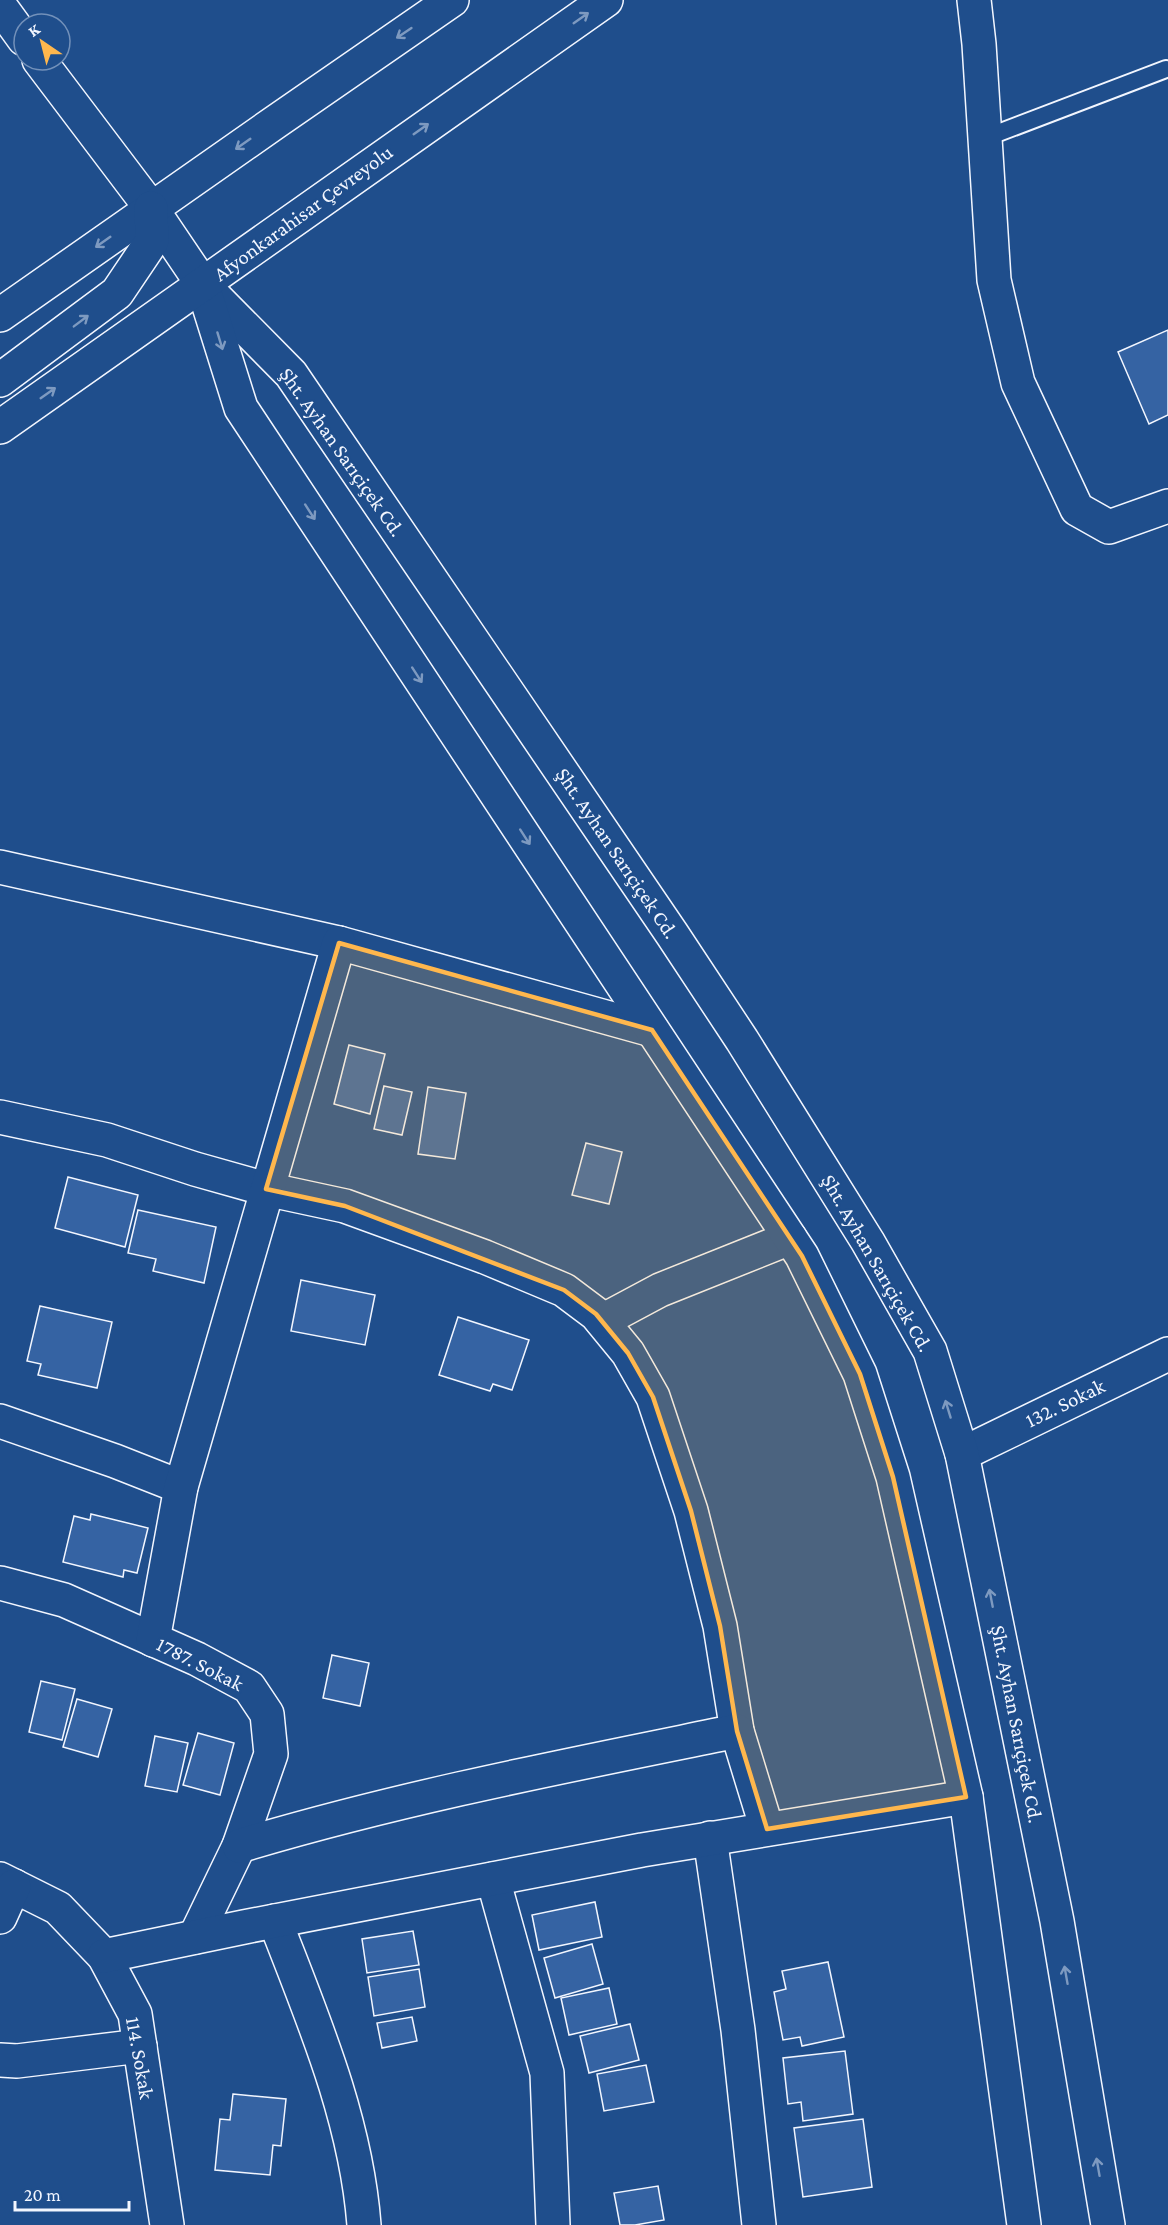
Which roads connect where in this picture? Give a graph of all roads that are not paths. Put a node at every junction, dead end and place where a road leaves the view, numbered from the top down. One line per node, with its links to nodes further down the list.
1 (452, 0): 9 (main road, one-way to 9)
2 (606, 0): 10 (main road, Afyonkarahisar Çevreyolu, one-way to 2)
3 (974, 0): 8 (main road)
4 (0, 6): 5 (main road)
5 (12, 22)
6 (1166, 69): 8 (lane)
7 (48, 72): 9 (main road)
8 (985, 138): 14 (main road)
9 (151, 208): 10 (main road); 11 (main road, one-way to 11); 12 (main road, one-way to 9)
10 (203, 285): 13 (main road, Afyonkarahisar Çevreyolu, one-way to 10); 17 (main road, one-way to 17); 24 (main road, Şht. Ayhan Sarıçiçek Cd., one-way to 10)
11 (0, 315)
12 (0, 380)
13 (0, 427)
14 (1168, 506)
15 (0, 867): 16 (main road)
16 (339, 943): 17 (main road); 19 (main road)
17 (652, 1030): 20 (main road)
18 (0, 1117): 19 (main road)
19 (266, 1189): 21 (main road); 25 (main road)
20 (790, 1238): 21 (main road); 29 (main road)
21 (602, 1321): 28 (main road)
22 (1168, 1354): 24 (main road, 132. Sokak)
23 (0, 1421): 25 (main road)
24 (962, 1454): 46 (main road, Şht. Ayhan Sarıçiçek Cd., one-way to 24)
25 (181, 1487): 27 (main road)
26 (0, 1582): 27 (main road, 1787. Sokak)
27 (153, 1640): 32 (main road, 1787. Sokak)
28 (737, 1731): 30 (main road); 32 (main road)
29 (966, 1797): 30 (main road); 45 (main road)
30 (766, 1829): 31 (main road)
31 (710, 1839): 33 (main road); 44 (main road)
32 (239, 1846): 37 (main road, 1787. Sokak)
33 (493, 1879): 36 (main road); 43 (main road)
34 (7, 1882): 35 (main road); 38 (main road, 114. Sokak)
35 (0, 1917)
36 (274, 1921): 37 (main road); 42 (main road)
37 (195, 1937): 38 (main road)
38 (104, 1956): 39 (main road, 114. Sokak)
39 (140, 2046): 40 (main road); 41 (main road, 114. Sokak)
40 (0, 2061)
41 (166, 2225)
42 (364, 2225)
43 (553, 2225)
44 (759, 2225)
45 (1024, 2225)
46 (1108, 2225)

